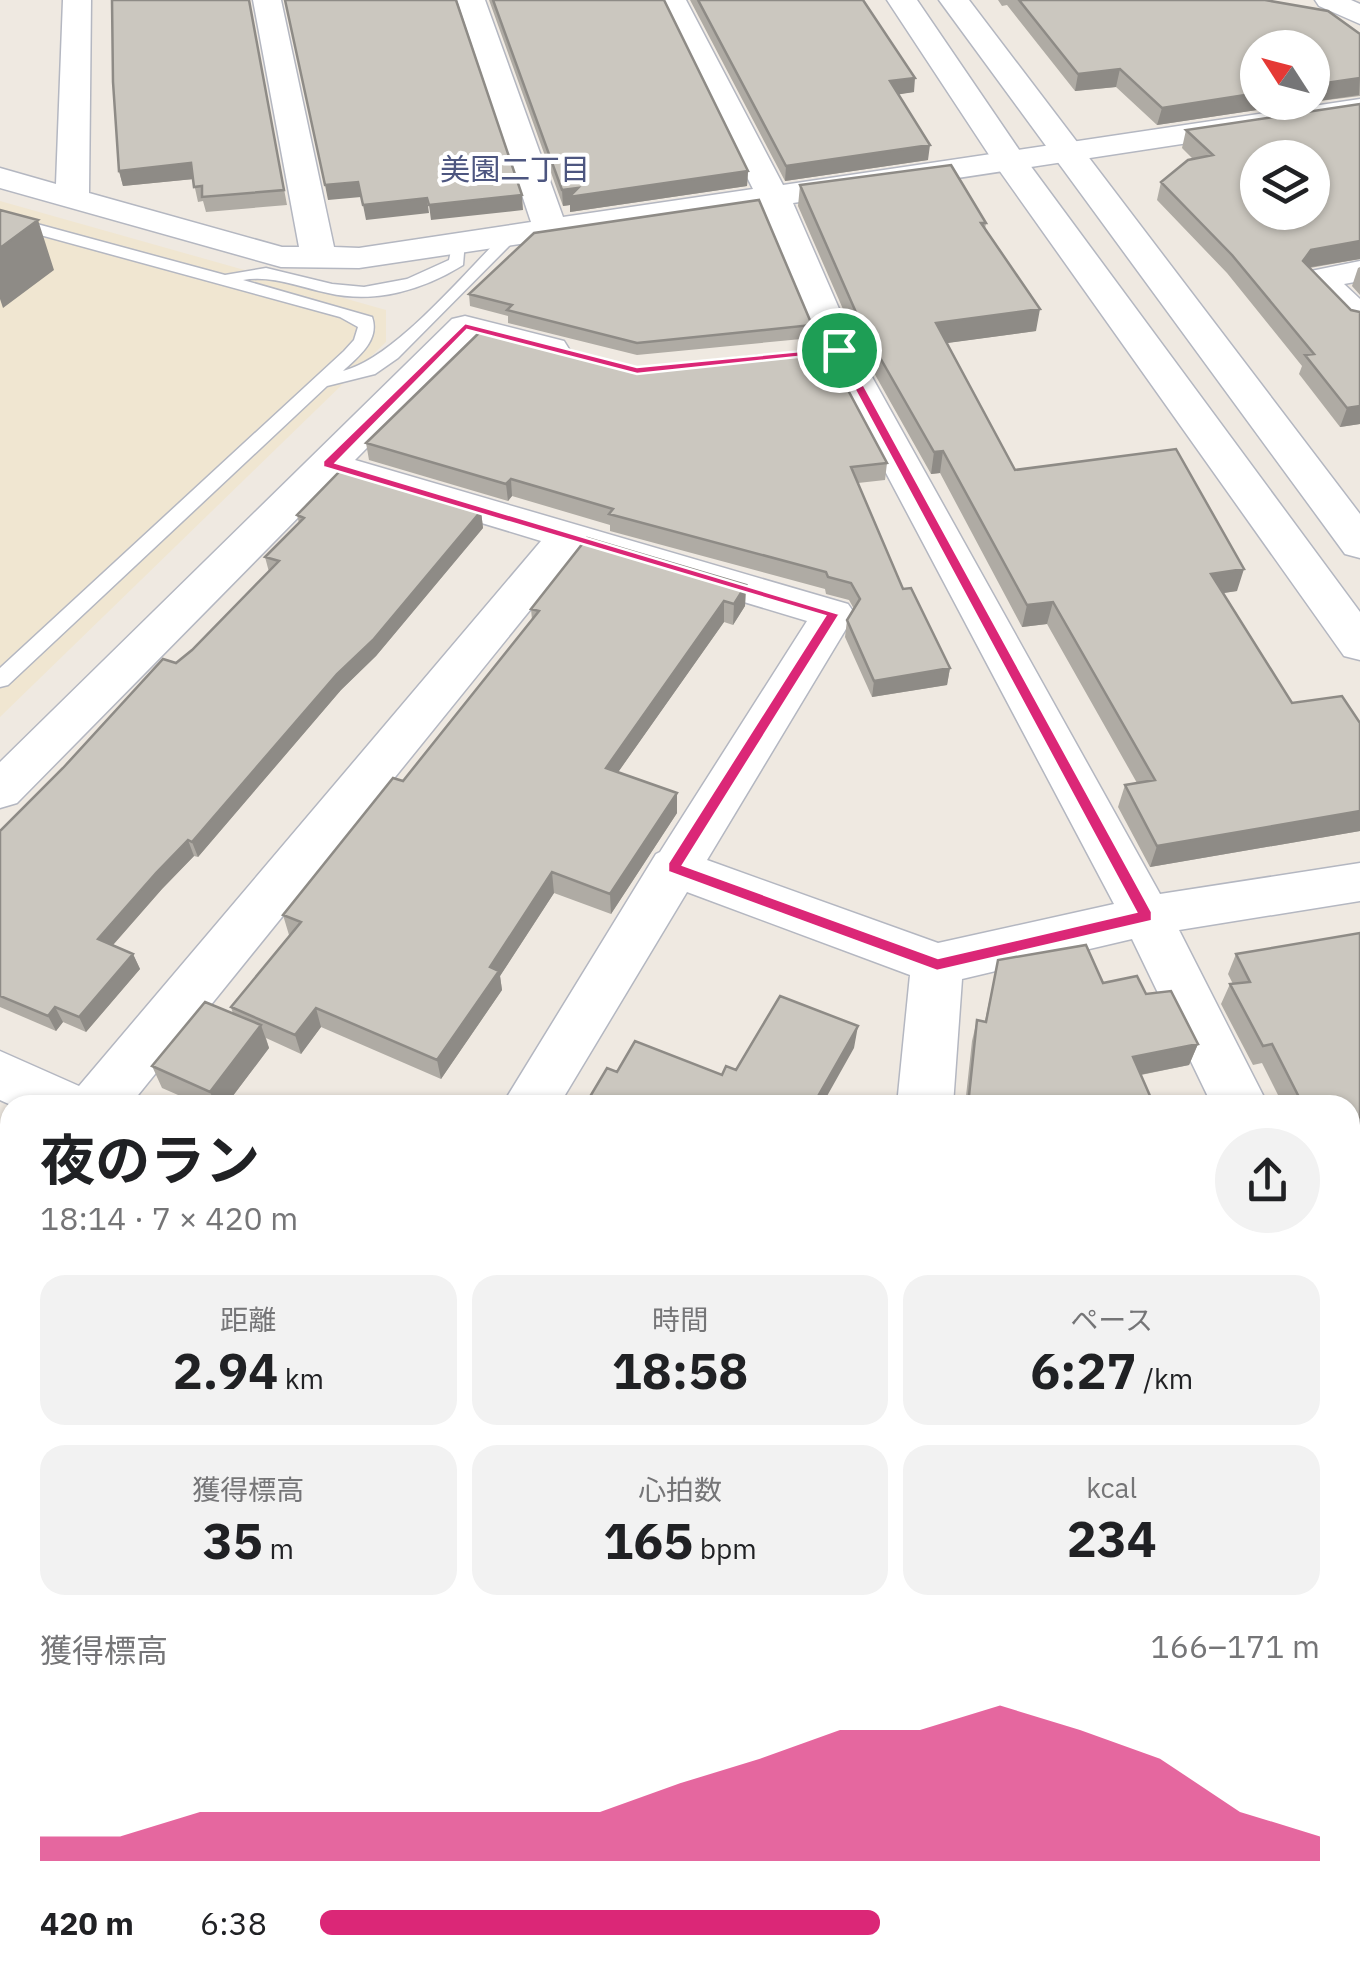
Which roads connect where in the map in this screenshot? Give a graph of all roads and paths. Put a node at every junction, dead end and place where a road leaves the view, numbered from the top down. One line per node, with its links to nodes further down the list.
1 (77, 0): 14 (street)
2 (267, 0): 19 (street)
3 (472, 0): 16 (street)
4 (672, 0): 13 (street)
5 (902, 0): 11 (street)
6 (954, 0): 10 (street)
7 (1329, 0): 8 (street)
8 (1360, 15)
9 (1360, 108): 10 (street)
10 (1070, 154): 11 (street); 27 (street)
11 (1011, 163): 13 (street); 28 (street)
12 (0, 178): 14 (street)
13 (773, 196): 16 (street); 33 (street)
14 (72, 197): 19 (street)
15 (0, 220): 21 (lane)
16 (550, 229): 17 (street)
17 (510, 236): 18 (street); 24 (lane)
18 (459, 244): 19 (street); 21 (lane)
19 (319, 260)
20 (1360, 271): 22 (street)
21 (224, 281): 24 (lane)
22 (1360, 318)
23 (579, 356): 25 (street)
24 (316, 383): 29 (lane)
25 (327, 464): 26 (street); 30 (street)
26 (567, 537): 31 (street); 37 (street)
27 (1360, 544)
28 (1360, 646)
29 (0, 680)
30 (0, 792)
31 (674, 868): 34 (street); 38 (street)
32 (1360, 882): 33 (street)
33 (1146, 916): 34 (street); 40 (street)
34 (937, 964): 39 (street)
35 (0, 1074): 36 (street)
36 (43, 1095)
37 (105, 1095)
38 (536, 1095)
39 (926, 1095)
40 (1235, 1095)

